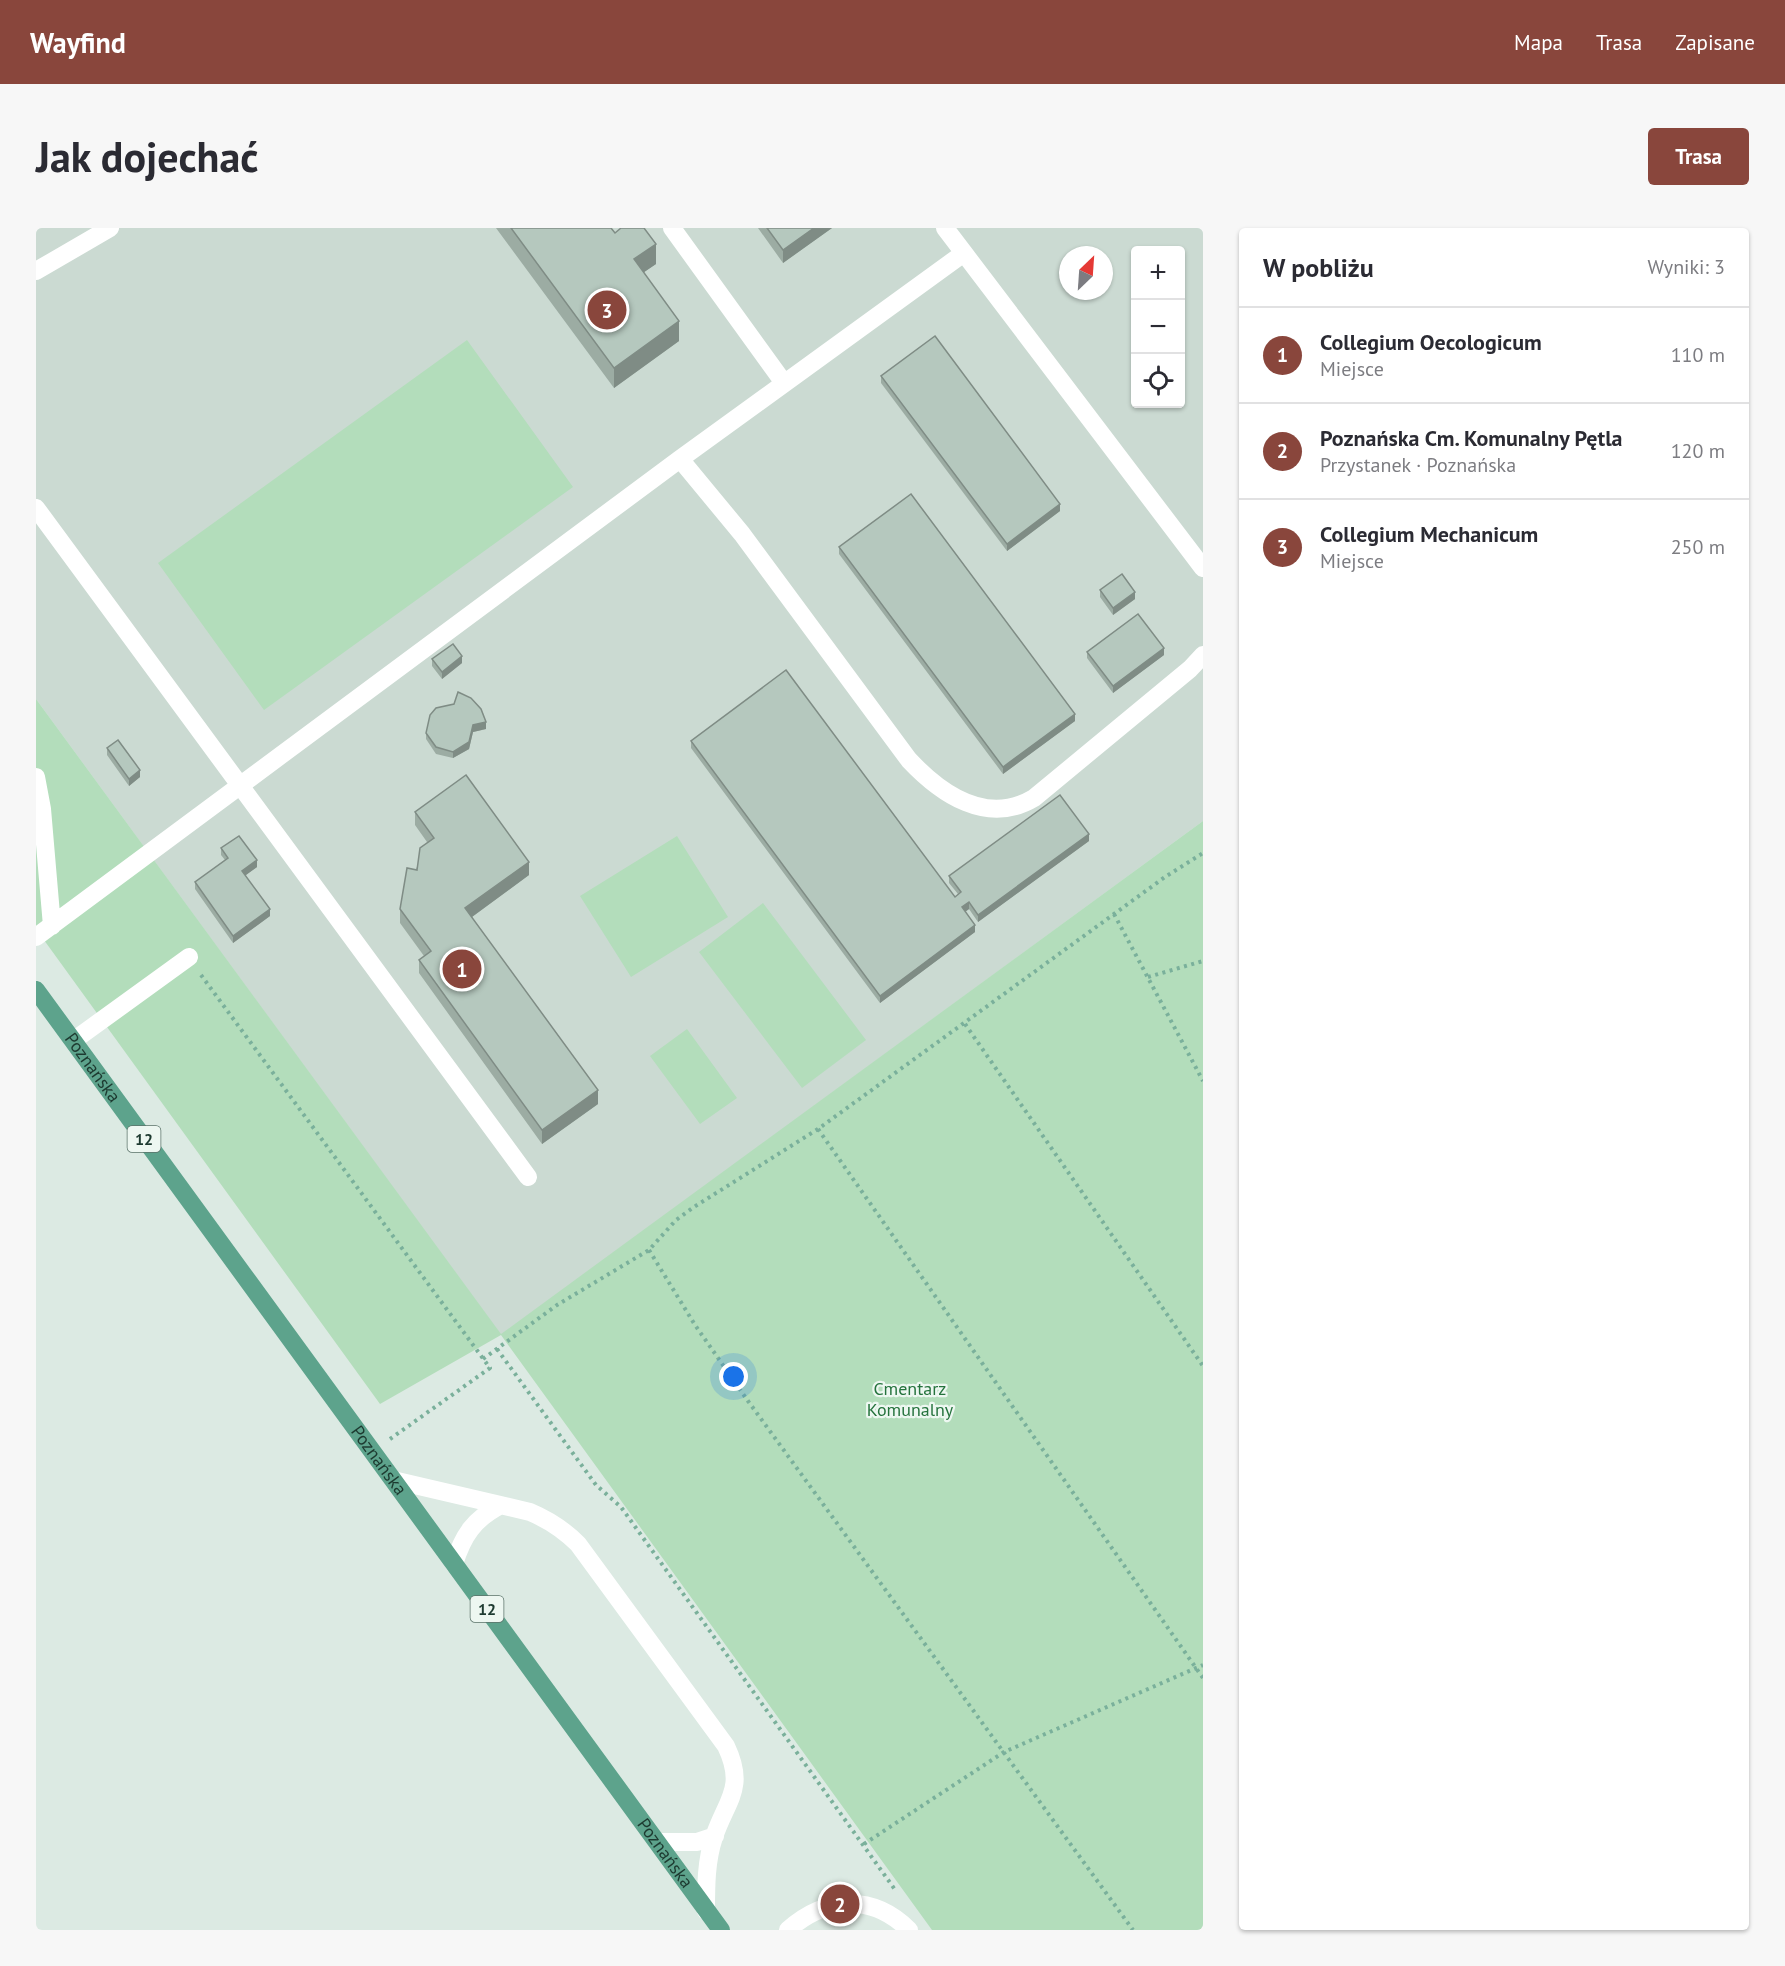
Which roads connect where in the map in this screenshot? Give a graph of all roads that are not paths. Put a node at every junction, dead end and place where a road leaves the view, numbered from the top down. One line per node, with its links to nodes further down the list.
1 (110, 228): 5 (lane)
2 (672, 228): 6 (lane)
3 (945, 228): 4 (lane)
4 (964, 253): 6 (lane); 9 (lane)
5 (36, 271)
6 (784, 383): 7 (lane)
7 (680, 459): 10 (lane); 12 (lane)
8 (36, 508): 12 (lane)
9 (1203, 568)
10 (1203, 655)
11 (36, 777): 13 (lane)
12 (241, 785): 13 (lane); 18 (lane)
13 (51, 926): 14 (lane)
14 (36, 937)
15 (189, 957): 17 (lane)
16 (36, 990): 17 (main road, Poznańska / 12)
17 (73, 1041): 19 (main road, Poznańska / 12)
18 (528, 1177)
19 (393, 1480): 20 (lane); 21 (main road, Poznańska / 12)
20 (501, 1505): 21 (lane); 22 (lane)
21 (454, 1564): 23 (main road, Poznańska / 12)
22 (715, 1836): 23 (lane); 24 (lane)
23 (657, 1842): 24 (main road, Poznańska / 12)
24 (706, 1911): 26 (main road, Poznańska / 12)
25 (905, 1925): 27 (lane)
26 (721, 1930)
27 (788, 1930)

